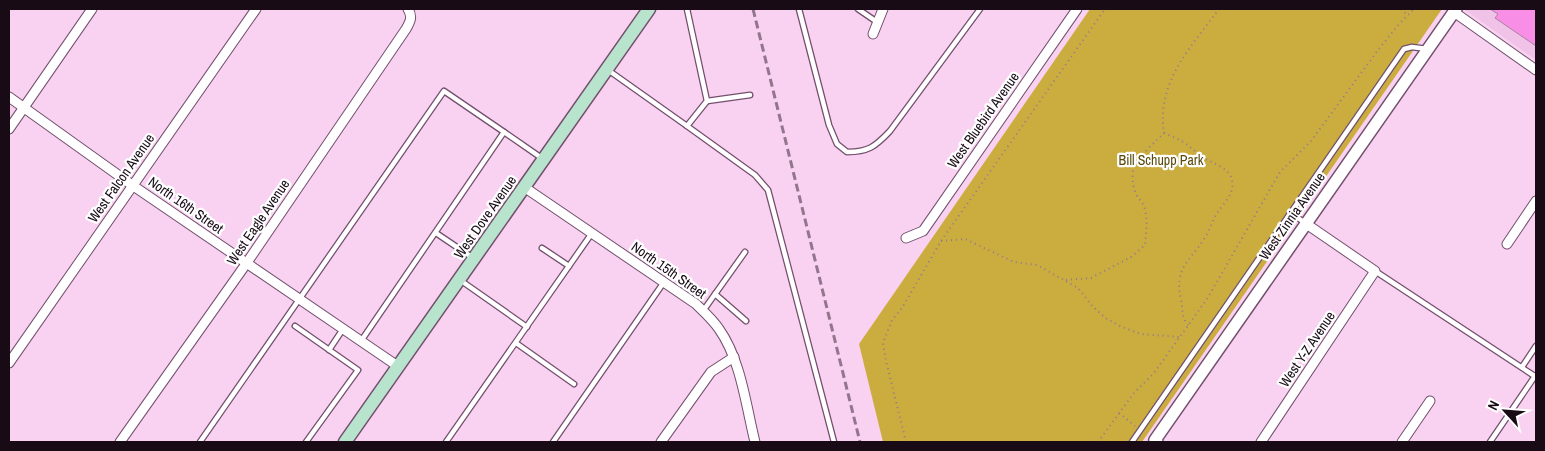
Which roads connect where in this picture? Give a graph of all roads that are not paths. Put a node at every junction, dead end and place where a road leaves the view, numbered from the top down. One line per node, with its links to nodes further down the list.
1 (92, 9): 20 (street)
2 (256, 9): 25 (street, West Falcon Avenue)
3 (649, 9): 15 (main road, West Dove Avenue)
4 (687, 9): 19 (lane)
5 (799, 9): 8 (lane)
6 (858, 9): 12 (lane)
7 (883, 9): 12 (street)
8 (980, 9)
9 (1077, 9): 32 (street, West Bluebird Avenue)
10 (1455, 10): 14 (street, West Zinnia Avenue); 16 (street)
11 (409, 12): 37 (street, West Eagle Avenue)
12 (877, 22): 13 (street)
13 (873, 34)
14 (1428, 49): 28 (lane); 29 (street, West Zinnia Avenue)
15 (607, 69): 21 (lane); 24 (main road, West Dove Avenue)
16 (1536, 70)
17 (750, 95): 19 (lane)
18 (9, 97): 20 (street, North 16th Street)
19 (707, 101): 21 (lane)
20 (24, 107): 22 (street); 25 (street, North 16th Street)
21 (687, 126): 68 (lane)
22 (9, 129)
23 (504, 132): 24 (lane); 30 (lane); 43 (lane)
24 (544, 159): 26 (main road, West Dove Avenue)
25 (132, 185): 37 (street, North 16th Street); 54 (street, West Falcon Avenue)
26 (524, 187): 31 (street, North 15th Street); 36 (main road, West Dove Avenue)
27 (1536, 201): 33 (street)
28 (1290, 212): 29 (lane); 69 (lane)
29 (1305, 223): 39 (street); 70 (street, West Zinnia Avenue)
30 (436, 233): 36 (lane); 49 (lane)
31 (592, 233): 38 (lane); 41 (street, North 15th Street)
32 (906, 238)
33 (1507, 244)
34 (542, 248): 38 (lane)
35 (745, 252): 42 (lane)
36 (474, 258): 40 (main road, West Dove Avenue)
37 (246, 264): 43 (street, North 16th Street); 60 (street, West Eagle Avenue)
38 (569, 266): 47 (lane)
39 (1375, 270): 56 (lane); 71 (street, West Y-Z Avenue)
40 (459, 280): 47 (lane); 55 (main road, West Dove Avenue)
41 (664, 282): 44 (street, North 15th Street); 65 (lane)
42 (715, 294): 44 (lane); 45 (lane)
43 (300, 300): 48 (street, North 16th Street); 61 (lane)
44 (703, 311): 53 (street, North 15th Street)
45 (746, 321)
46 (295, 326): 52 (lane)
47 (526, 327): 50 (lane)
48 (343, 329): 49 (street, North 16th Street); 52 (lane)
49 (361, 341): 55 (street, North 16th Street)
50 (516, 343): 58 (lane); 64 (lane)
51 (1536, 346): 56 (lane)
52 (329, 350): 62 (lane)
53 (734, 357): 66 (street); 67 (street, North 15th Street)
54 (9, 363)
55 (399, 367): 63 (main road, West Dove Avenue)
56 (1522, 367): 57 (lane)
57 (1536, 376): 73 (lane)
58 (574, 384)
59 (1430, 401): 72 (street)
60 (120, 442)
61 (200, 442)
62 (306, 442)
63 (346, 442)
64 (446, 442)
65 (553, 442)
66 (661, 442)
67 (755, 442)
68 (834, 442)
69 (1132, 442)
70 (1155, 442)
71 (1261, 442)
72 (1402, 442)
73 (1490, 442)

